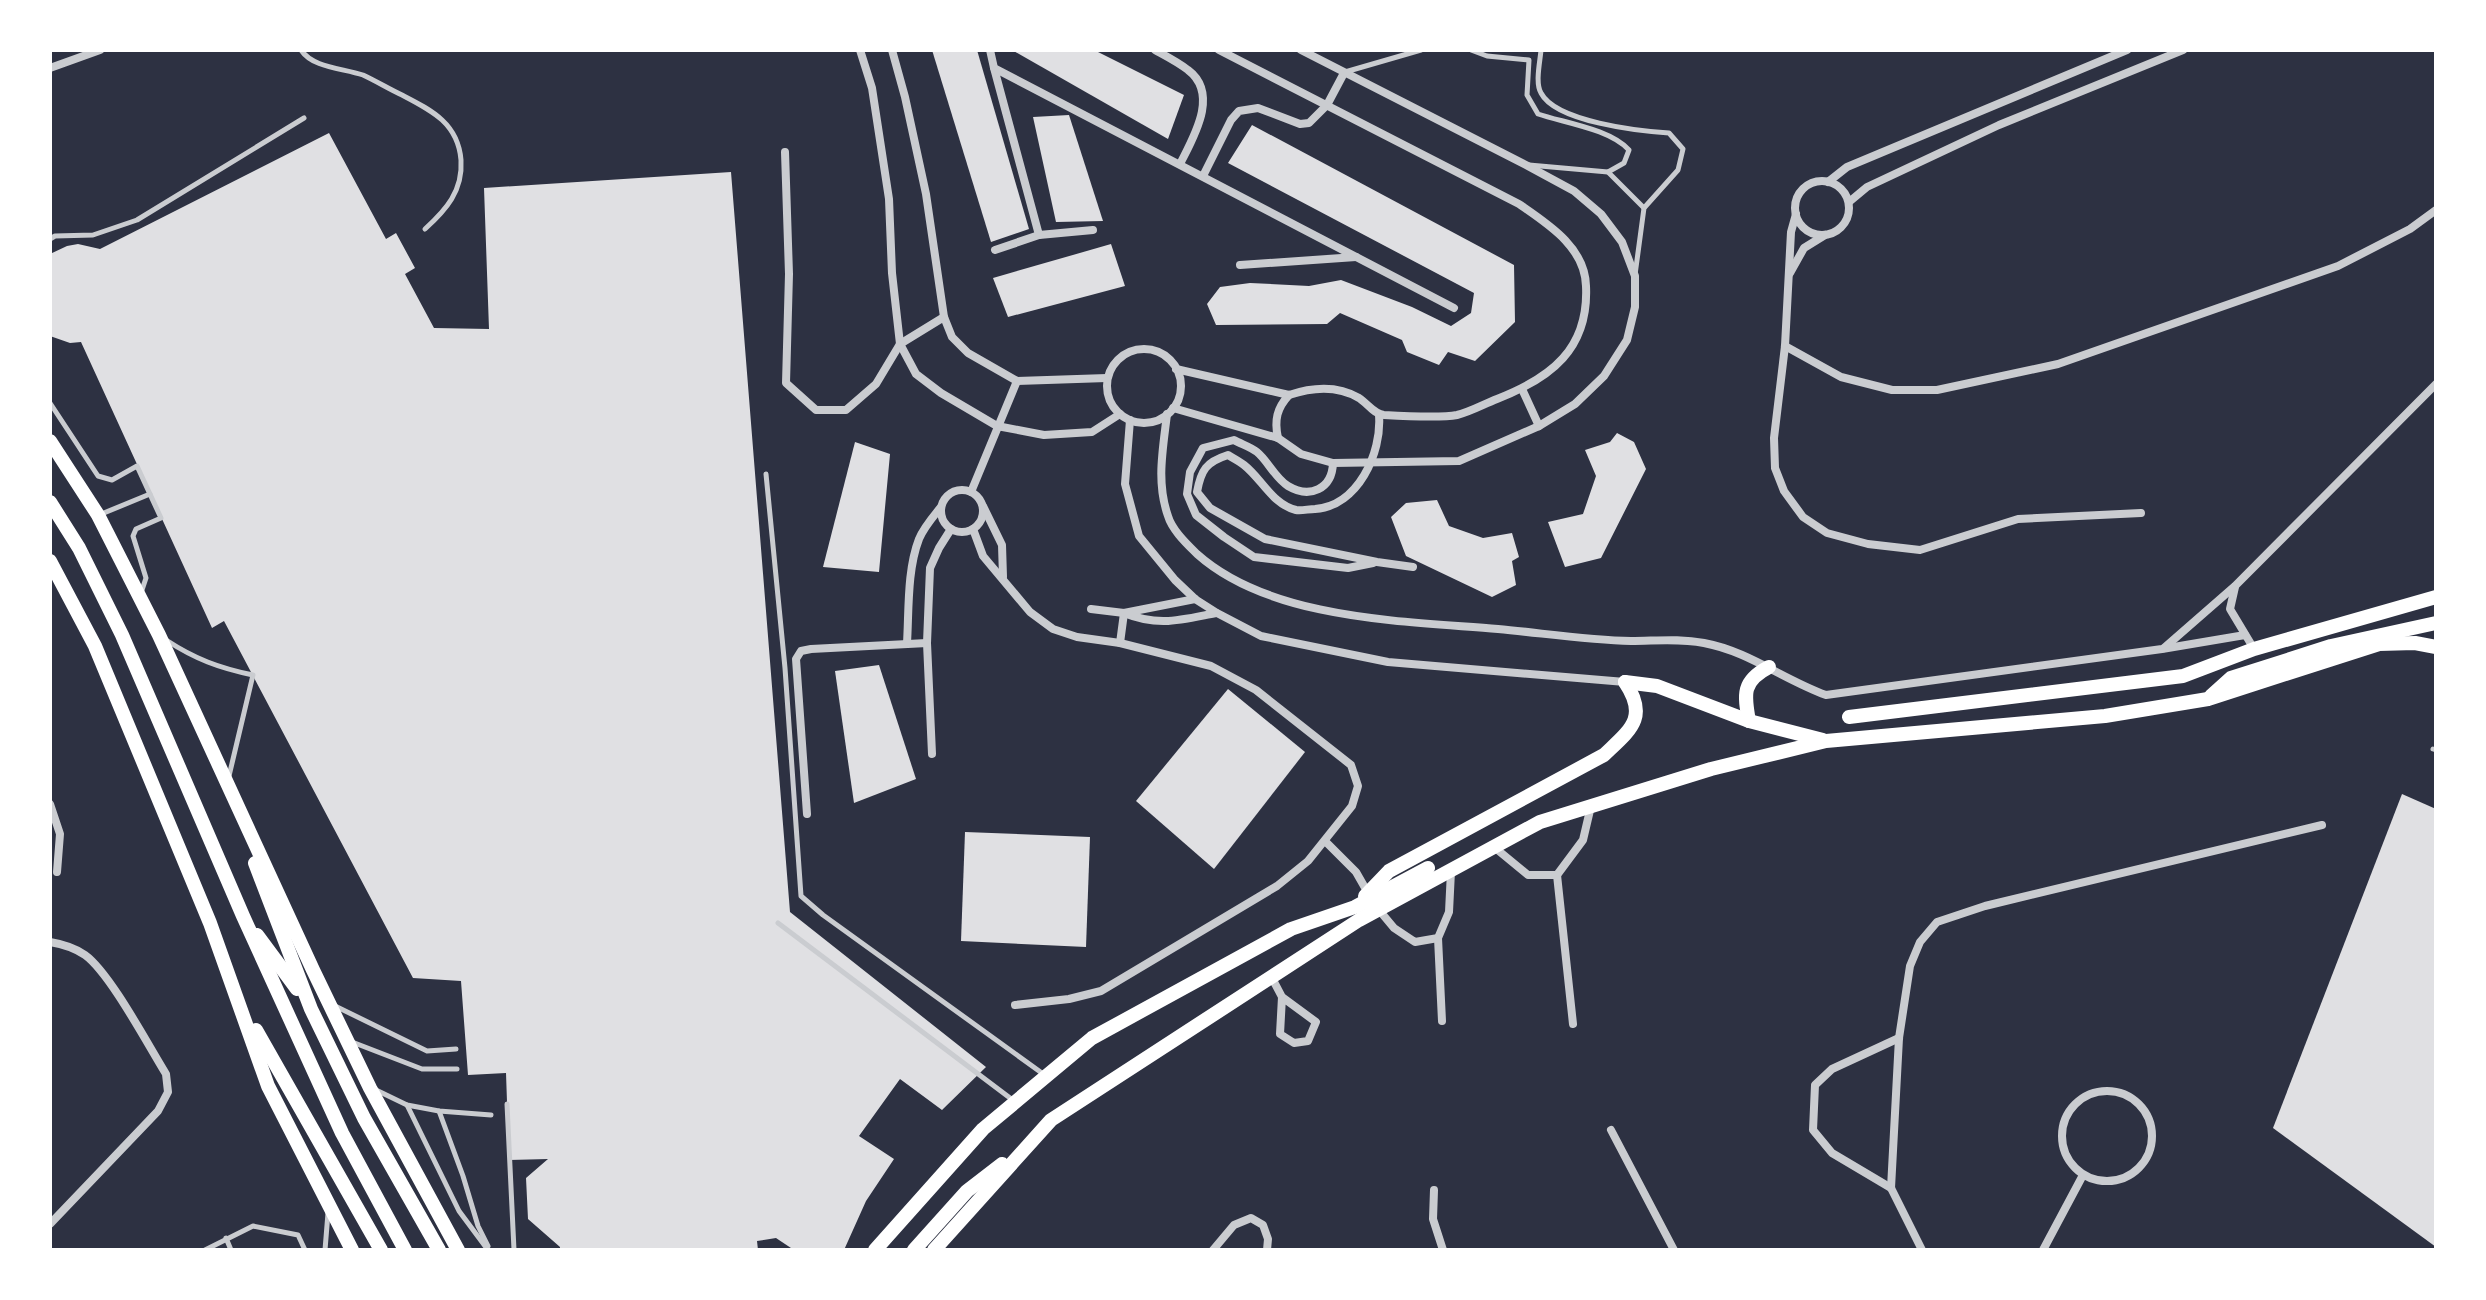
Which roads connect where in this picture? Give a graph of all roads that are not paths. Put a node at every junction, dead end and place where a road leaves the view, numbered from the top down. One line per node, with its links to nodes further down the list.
1 (100, 50): 16 (street)
2 (301, 50): 31 (lane)
3 (860, 50): 43 (street)
4 (892, 50): 42 (street)
5 (990, 50): 17 (street)
6 (1155, 50): 22 (street)
7 (1219, 50): 19 (street)
8 (1301, 50): 18 (street)
9 (1421, 50): 18 (lane)
10 (1471, 50): 14 (lane)
11 (1541, 50): 15 (lane)
12 (2127, 50): 26 (street)
13 (2183, 50): 27 (street)
14 (1529, 60): 15 (lane); 24 (lane)
15 (1540, 60): 28 (lane)
16 (50, 68)
17 (994, 68): 22 (street); 33 (street)
18 (1344, 73): 19 (street); 23 (street)
19 (1327, 105): 25 (street); 49 (street)
20 (304, 118): 35 (lane)
21 (785, 152): 43 (street)
22 (1180, 164): 25 (street)
23 (1526, 165): 24 (lane); 40 (street)
24 (1608, 172): 28 (lane)
25 (1203, 176): 37 (street)
26 (1828, 182): 27 (street); 30 (street)
27 (1849, 202): 34 (street)
28 (1644, 208): 40 (lane)
29 (2436, 210): 44 (street)
30 (1796, 214): 34 (street); 39 (street)
31 (425, 229)
32 (1093, 230): 33 (street)
33 (1039, 235): 36 (street)
34 (1825, 235): 39 (street)
35 (50, 239)
36 (995, 250)
37 (1356, 256): 38 (street); 41 (street)
38 (1240, 265)
39 (1789, 273): 44 (street)
40 (1635, 276): 57 (street)
41 (1454, 308)
42 (944, 317): 43 (street); 47 (street)
43 (900, 344): 56 (street)
44 (1785, 346): 68 (street)
45 (1176, 369): 46 (street); 50 (street); 52 (street)
46 (1107, 378): 47 (street); 53 (street)
47 (1017, 381): 56 (street)
48 (2436, 384): 78 (street)
49 (1522, 389): 54 (street); 57 (street)
50 (1289, 395): 54 (street); 58 (street)
51 (50, 403): 64 (lane)
52 (1170, 411): 55 (street); 58 (street); 94 (street)
53 (1120, 414): 55 (street); 56 (street)
54 (1379, 415): 61 (street)
55 (1130, 420): 81 (street)
56 (997, 426): 63 (street)
57 (1539, 426): 61 (street)
58 (1278, 438): 60 (street)
59 (50, 441): 69 (main road)
60 (1333, 463): 61 (street); 73 (street)
61 (1369, 464): 73 (street)
62 (766, 474): 132 (lane)
63 (971, 492): 65 (street); 67 (street)
64 (150, 494): 69 (lane); 80 (lane)
65 (980, 499): 71 (street); 77 (street)
66 (50, 502): 116 (main road)
67 (941, 507): 70 (street); 74 (street)
68 (2141, 513)
69 (98, 515): 80 (main road)
70 (951, 529): 71 (street); 76 (street)
71 (973, 529): 77 (street)
72 (50, 561): 122 (main road)
73 (1377, 562): 75 (street)
74 (913, 564): 76 (street); 88 (street)
75 (1413, 567)
76 (930, 568): 89 (street)
77 (1003, 577): 90 (street)
78 (2235, 586): 87 (street); 92 (street)
79 (2436, 597): 93 (main road)
80 (140, 598): 86 (main road)
81 (1195, 599): 83 (street); 84 (street)
82 (1091, 609): 83 (street)
83 (1124, 613): 84 (street); 90 (street)
84 (1217, 613): 95 (street)
85 (2436, 623): 96 (main road)
86 (159, 635): 101 (main road); 101 (lane)
87 (2245, 635): 92 (street); 93 (street)
88 (907, 643): 89 (street); 104 (street)
89 (927, 643): 100 (street)
90 (1120, 643): 107 (street)
91 (2436, 647): 96 (main road)
92 (2162, 649): 94 (street)
93 (2254, 649): 97 (main road)
94 (1769, 667): 98 (main road)
95 (1625, 682): 98 (main road); 113 (main road)
96 (2208, 699): 99 (main road)
97 (1849, 717)
98 (1749, 721): 99 (main road)
99 (1826, 741): 103 (main road)
100 (932, 754)
101 (228, 780): 106 (main road)
102 (50, 804): 111 (street)
103 (1591, 805): 108 (main road); 112 (street)
104 (807, 814)
105 (2322, 825): 128 (street)
106 (250, 835): 123 (main road); 125 (main road)
107 (1325, 841): 113 (street); 124 (street)
108 (1494, 847): 110 (main road); 112 (street)
109 (1428, 868): 114 (main road)
110 (1451, 870): 115 (main road); 118 (street)
111 (57, 872)
112 (1557, 875): 127 (street)
113 (1368, 893): 114 (main road)
114 (1355, 907): 132 (main road)
115 (1379, 910): 118 (street); 120 (main road)
116 (243, 916): 125 (main road); 153 (main road)
117 (778, 923): 134 (lane)
118 (1438, 938): 126 (street)
119 (50, 942): 145 (street)
120 (1271, 976): 121 (street); 140 (main road)
121 (1282, 997): 121 (street)
122 (240, 1002): 144 (main road); 152 (main road)
123 (329, 1003): 129 (main road); 130 (lane)
124 (1015, 1005)
125 (311, 1009): 154 (main road)
126 (1442, 1021)
127 (1573, 1024)
128 (1899, 1038): 142 (street); 142 (street)
129 (347, 1040): 131 (lane); 133 (main road)
130 (456, 1049)
131 (457, 1069)
132 (1047, 1076): 134 (main road)
133 (370, 1088): 136 (lane); 155 (main road)
134 (1015, 1102): 158 (main road)
135 (507, 1104): 157 (lane)
136 (407, 1105): 137 (lane); 156 (lane)
137 (439, 1111): 138 (lane); 156 (lane)
138 (491, 1115)
139 (1611, 1130): 164 (street)
140 (1033, 1139): 159 (main road); 160 (main road)
141 (2083, 1175): 141 (street); 166 (street)
142 (1891, 1188): 165 (street)
143 (1434, 1190): 163 (street)
144 (329, 1204): 150 (lane); 151 (main road)
145 (50, 1224)
146 (226, 1238): 147 (lane); 148 (lane); 149 (lane)
147 (205, 1250)
148 (231, 1250)
149 (305, 1250)
150 (325, 1250)
151 (352, 1250)
152 (381, 1250)
153 (405, 1250)
154 (439, 1250)
155 (458, 1250)
156 (489, 1250)
157 (514, 1250)
158 (875, 1250)
159 (914, 1250)
160 (934, 1250)
161 (1213, 1250): 162 (street)
162 (1267, 1250)
163 (1443, 1250)
164 (1674, 1250)
165 (1922, 1250)
166 (2043, 1250)

